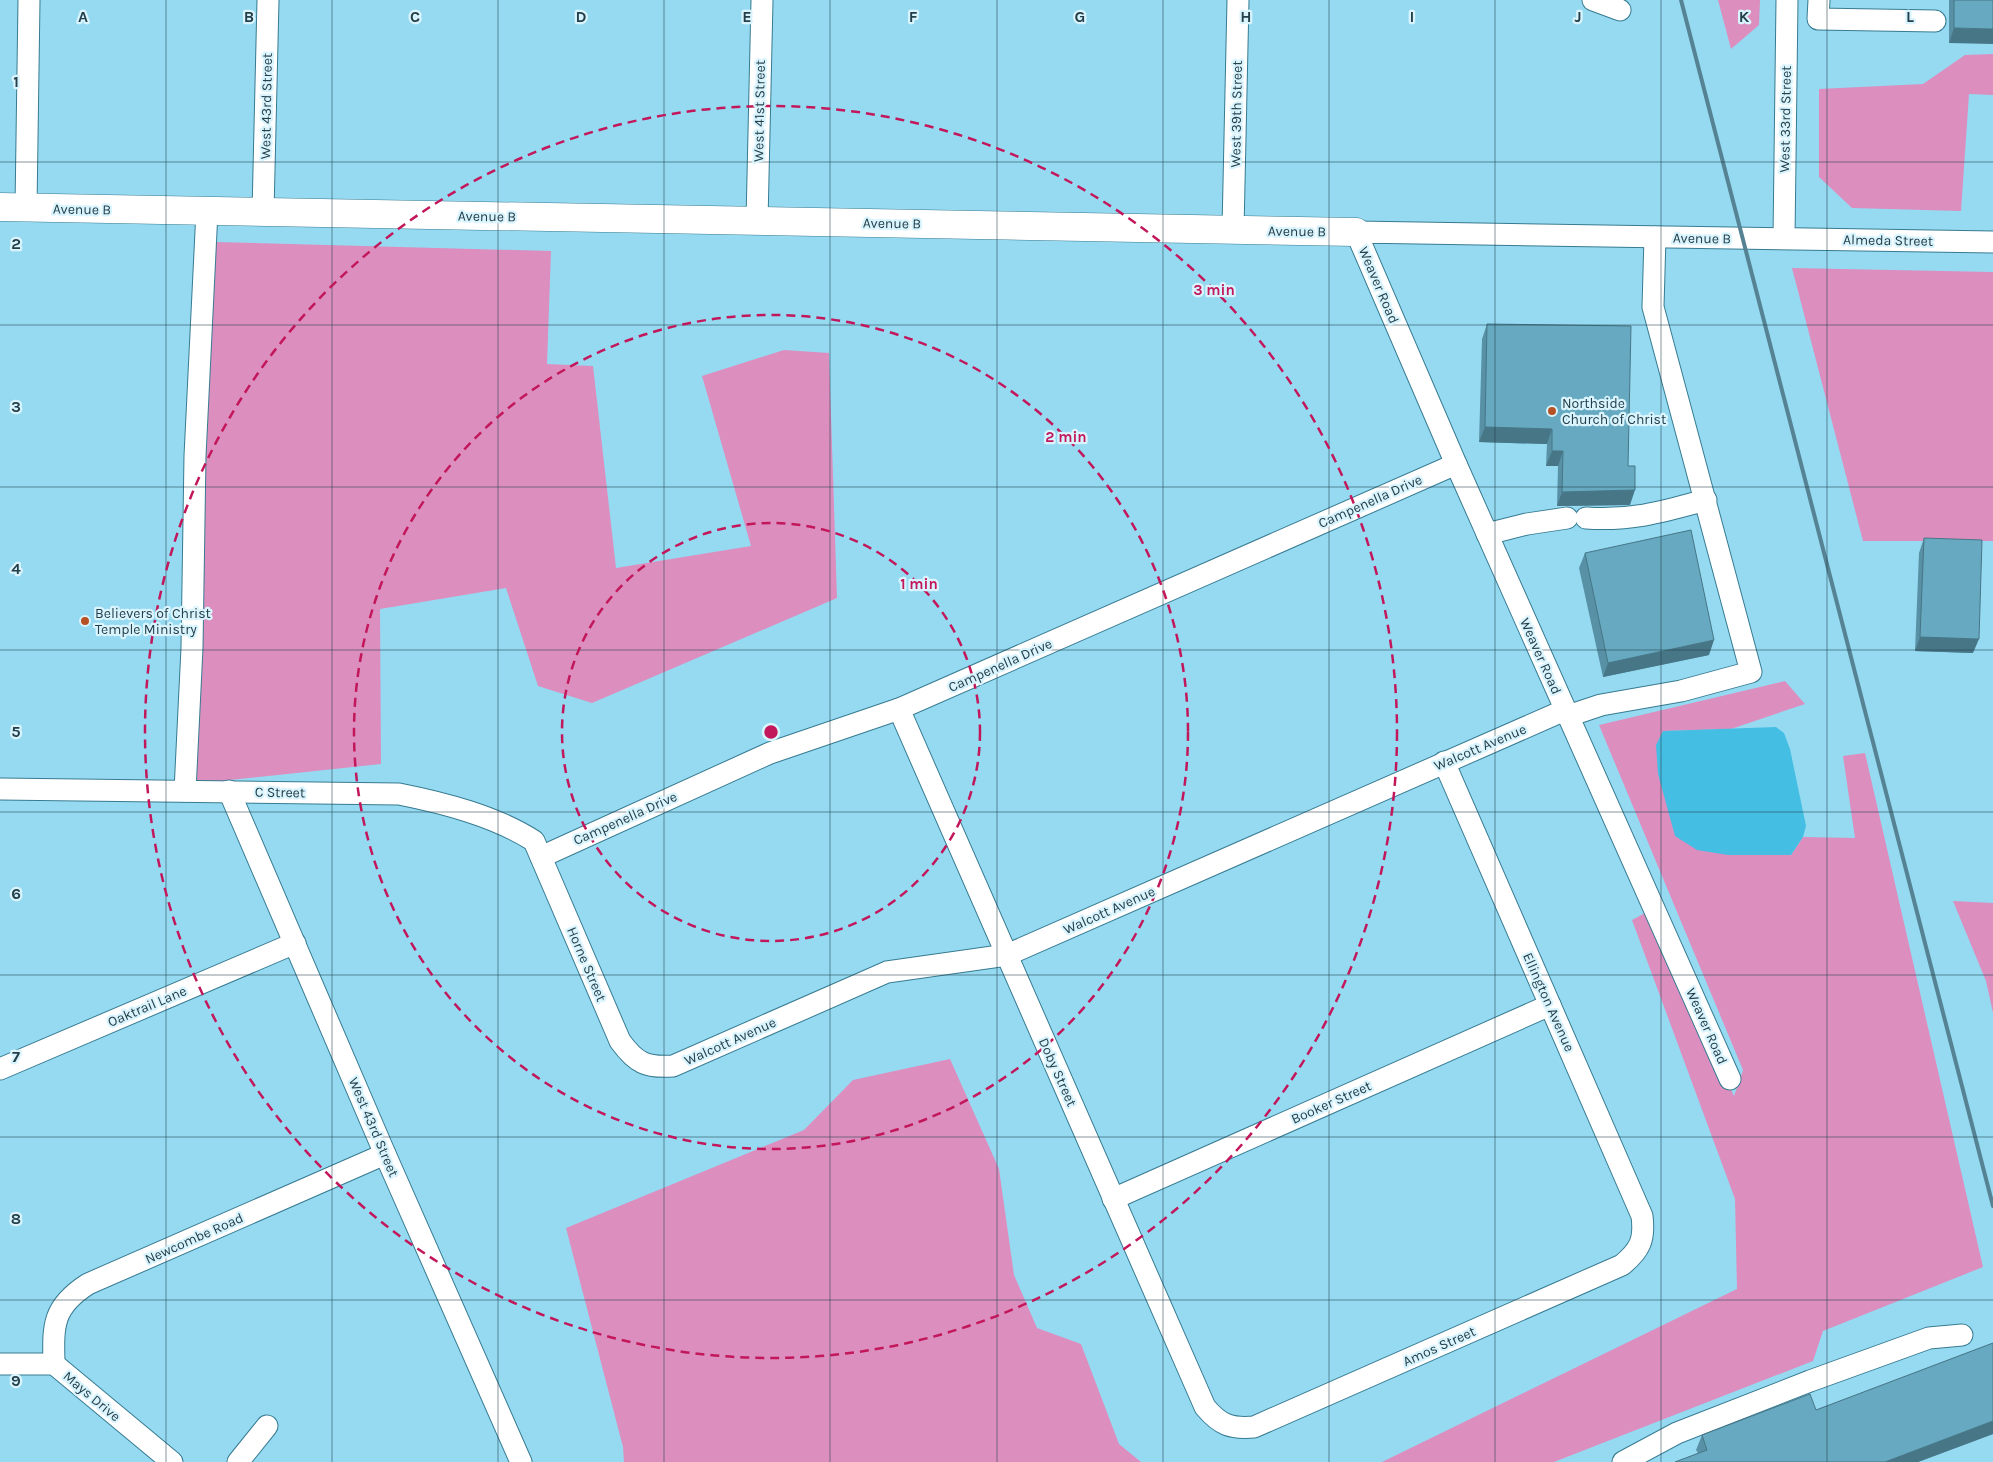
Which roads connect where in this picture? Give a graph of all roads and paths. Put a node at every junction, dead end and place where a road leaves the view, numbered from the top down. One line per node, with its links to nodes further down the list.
1 (29, 0): 10 (street)
2 (268, 0): 12 (street, West 43rd Street)
3 (762, 0): 13 (street, West 41st Street)
4 (1238, 0): 14 (street, West 39th Street)
5 (1593, 0): 8 (street)
6 (1787, 0): 17 (street, West 33rd Street)
7 (1819, 0): 9 (street)
8 (1620, 10)
9 (1935, 20)
10 (13, 208): 11 (main road, Avenue B)
11 (206, 211): 12 (main road, Avenue B); 26 (street)
12 (264, 212): 13 (main road, Avenue B)
13 (757, 221): 14 (main road, Avenue B)
14 (1233, 229): 15 (main road, Avenue B)
15 (1356, 232): 16 (street, Avenue B); 19 (street, Weaver Road)
16 (1655, 237): 17 (street, Avenue B); 20 (street)
17 (1784, 238): 18 (street, Almeda Street)
18 (1993, 242)
19 (1456, 464): 21 (street, Weaver Road); 22 (street, Campenella Drive)
20 (1706, 500): 21 (street); 23 (street, Walcott Avenue)
21 (1487, 534): 23 (street, Weaver Road)
22 (899, 709): 28 (street, Campenella Drive); 30 (street, Doby Street)
23 (1566, 713): 24 (street, Walcott Avenue); 34 (street, Weaver Road)
24 (1444, 762): 30 (street, Walcott Avenue); 31 (street, Ellington Avenue)
25 (0, 789): 26 (street, C Street)
26 (185, 791): 27 (street, C Street)
27 (229, 791): 28 (street, C Street); 29 (street, West 43rd Street)
28 (540, 857): 32 (street, Horne Street)
29 (295, 943): 33 (street, Oaktrail Lane); 35 (street, West 43rd Street)
30 (1007, 955): 32 (street, Walcott Avenue); 36 (street, Doby Street)
31 (1550, 1005): 36 (street, Booker Street); 37 (street, Ellington Avenue)
32 (643, 1064)
33 (0, 1069)
34 (1730, 1078)
35 (385, 1154): 40 (street, Newcombe Road); 45 (street, West 43rd Street)
36 (1113, 1199): 42 (street, Doby Street)
37 (1640, 1244): 42 (street, Amos Street)
38 (1962, 1335): 46 (street)
39 (0, 1364): 40 (street, Mays Drive)
40 (54, 1364): 43 (street, Mays Drive)
41 (267, 1426): 44 (street)
42 (1228, 1426)
43 (172, 1462)
44 (238, 1462)
45 (521, 1462)
46 (1623, 1462)

